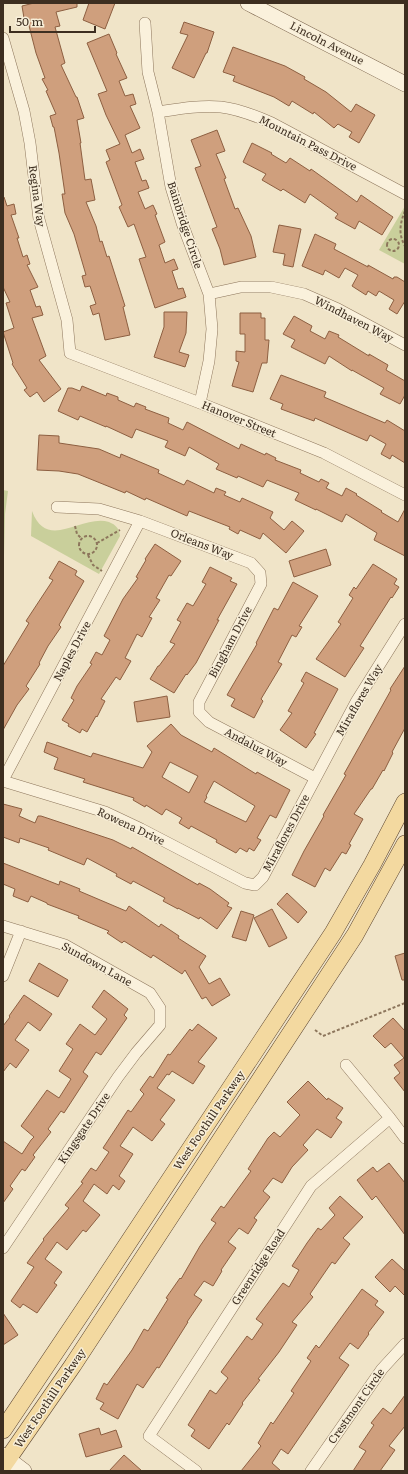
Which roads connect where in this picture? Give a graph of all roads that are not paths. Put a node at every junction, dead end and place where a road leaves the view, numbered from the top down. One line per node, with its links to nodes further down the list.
1 (248, 3): 4 (main road, Lincoln Avenue)
2 (145, 23): 5 (street, Bainbridge Circle)
3 (3, 38): 9 (street, Regina Way)
4 (405, 84)
5 (158, 112): 6 (street, Mountain Pass Drive); 7 (street, Bainbridge Circle)
6 (405, 194)
7 (209, 294): 8 (street, Windhaven Way); 10 (street, Bainbridge Circle)
8 (405, 345)
9 (70, 353): 10 (street, Hanover Street)
10 (200, 403): 11 (street, Hanover Street)
11 (405, 495)
12 (57, 507): 13 (street, Orleans Way)
13 (140, 521): 14 (street, Orleans Way); 18 (street, Naples Drive)
14 (260, 573): 16 (street, Bingham Drive)
15 (405, 624): 17 (street, Miraflores Way)
16 (199, 712): 17 (street, Andaluz Way)
17 (315, 778): 21 (street, Miraflores Drive)
18 (3, 780): 21 (street, Rowena Drive)
19 (405, 802): 31 (main road, West Foothill Parkway)
20 (405, 844): 32 (main road, West Foothill Parkway)
21 (255, 885)
22 (3, 926): 23 (street, Sundown Lane)
23 (21, 931): 24 (street); 25 (street, Sundown Lane)
24 (3, 976)
25 (160, 1008): 29 (street, Kingsgate Drive)
26 (346, 1065): 27 (street)
27 (390, 1118): 28 (street); 34 (street, Greenridge Road)
28 (405, 1138)
29 (3, 1248)
30 (405, 1344): 35 (street, Crestmont Circle)
31 (3, 1430)
32 (5, 1460): 33 (main road)
33 (24, 1471)
34 (196, 1471)
35 (311, 1471)

